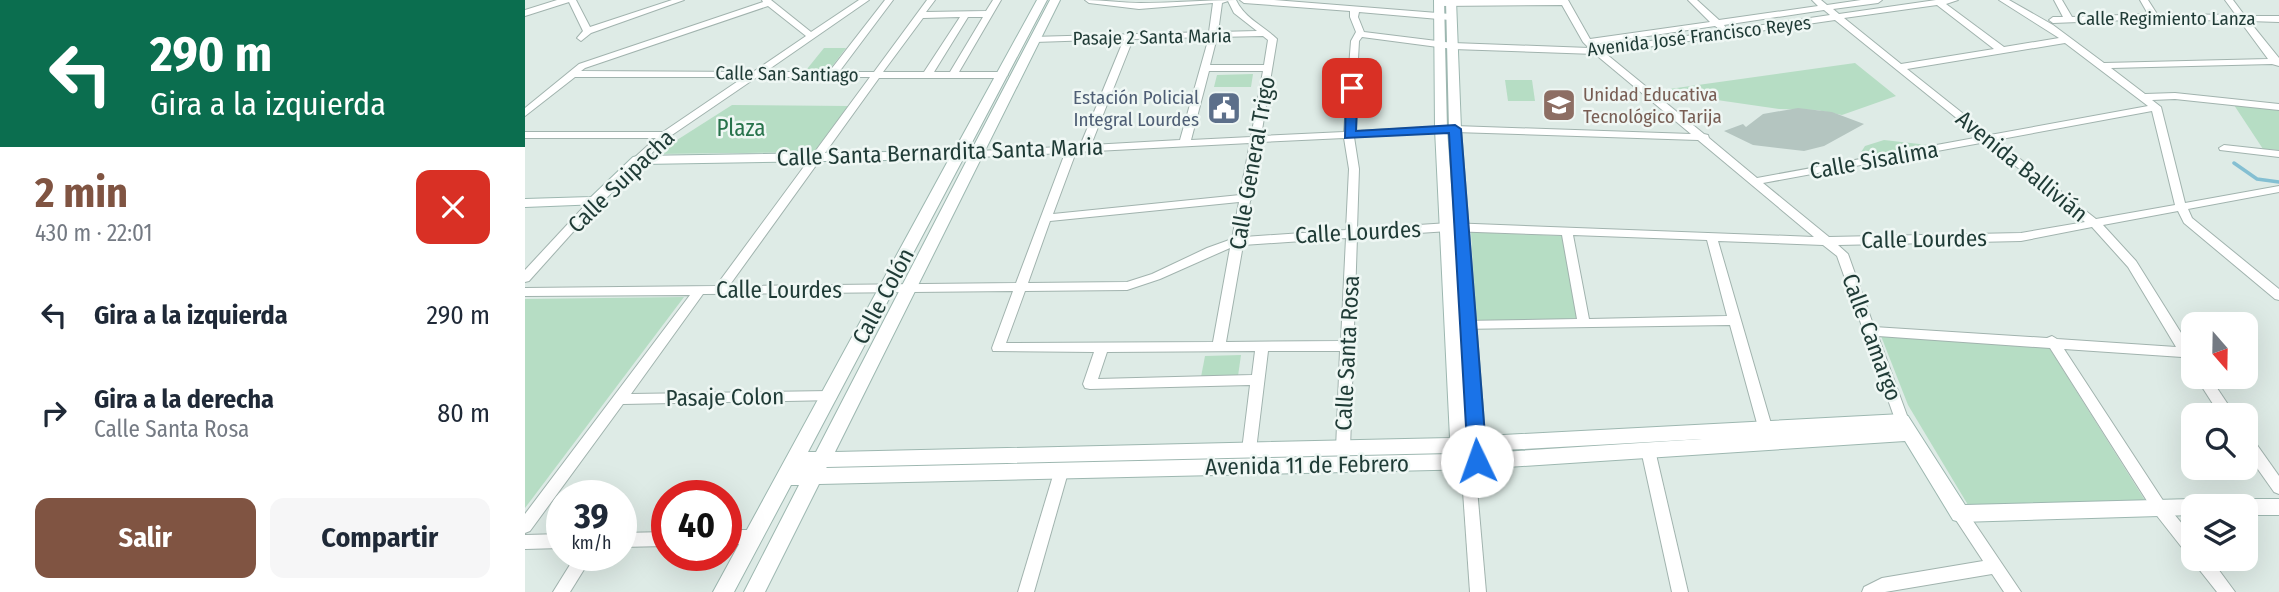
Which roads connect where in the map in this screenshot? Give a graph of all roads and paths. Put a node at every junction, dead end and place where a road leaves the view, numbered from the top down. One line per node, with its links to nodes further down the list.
1 (566, 0): 30 (street)
2 (572, 0): 3 (street)
3 (680, 0)
4 (865, 0): 44 (street, Calle Suipacha)
5 (889, 0): 63 (street)
6 (932, 0): 32 (street)
7 (997, 0): 31 (street)
8 (1042, 0): 62 (street, Calle Colón)
9 (1055, 0): 47 (street, Calle Colón)
10 (1089, 0): 25 (street)
11 (1219, 0): 12 (street); 25 (street); 45 (street)
12 (1224, 0)
13 (1232, 0): 41 (street)
14 (1244, 0): 26 (street)
15 (1692, 0): 40 (street)
16 (1878, 0): 27 (street, Avenida José Francisco Reyes)
17 (1954, 0): 24 (street, Avenida José Francisco Reyes)
18 (2003, 0): 48 (street)
19 (2058, 0): 37 (street)
20 (2144, 0): 34 (street)
21 (2229, 0): 35 (street)
22 (1565, 1): 28 (street); 49 (street, Calle Camargo)
23 (767, 2): 44 (street); 58 (street)
24 (1938, 2): 36 (street, Avenida José Francisco Reyes); 52 (street)
25 (1140, 3)
26 (1338, 4): 29 (street)
27 (1821, 4): 36 (street, Avenida Ballivián); 40 (street, Avenida José Francisco Reyes)
28 (1445, 7): 29 (street); 50 (street)
29 (1355, 9): 43 (street, Calle Santa Rosa)
30 (525, 13)
31 (988, 14): 33 (street); 61 (street)
32 (920, 15): 33 (street); 64 (street)
33 (966, 15): 60 (street)
34 (2154, 16): 35 (street, Calle Regimiento Lanza); 37 (street, Calle Regimiento Lanza)
35 (2241, 16): 38 (street, Calle Regimiento Lanza); 53 (street)
36 (1837, 18): 42 (street, Avenida José Francisco Reyes); 55 (street, Avenida Ballivián)
37 (2068, 18): 39 (street, Calle Regimiento Lanza)
38 (2279, 19)
39 (2053, 20)
40 (1718, 24): 42 (street); 49 (street, Avenida José Francisco Reyes)
41 (1268, 33): 45 (street, Pasaje 2 Santa Maria); 57 (street, Calle General Trigo)
42 (1727, 33): 51 (street, Avenida José Francisco Reyes)
43 (1359, 34): 50 (street, Avenida José Francisco Reyes); 72 (street, Calle Santa Rosa)
44 (812, 37): 59 (street, Calle Suipacha)
45 (1213, 37): 46 (street, Pasaje 2 Santa Maria); 56 (street)
46 (1129, 38): 47 (street, Pasaje 2 Santa Maria); 77 (street)
47 (1035, 39): 80 (street, Calle Colón)
48 (2065, 40): 52 (street); 54 (street)
49 (1587, 42): 51 (street, Calle Camargo)
50 (1448, 46): 51 (street, Avenida José Francisco Reyes); 69 (street)
51 (1598, 51): 73 (street, Calle Camargo)
52 (2003, 51): 55 (street)
53 (2277, 63): 54 (street)
54 (2100, 66): 65 (street)
55 (1901, 67): 75 (street, Avenida Ballivián)
56 (1205, 68): 57 (street); 76 (street)
57 (1268, 68): 74 (street, Calle General Trigo)
58 (571, 74): 59 (street, Calle San Santiago); 68 (street)
59 (757, 74): 63 (street, Calle San Santiago); 71 (street, Calle Suipacha)
60 (927, 75): 61 (street, Calle San Santiago); 64 (street, Calle San Santiago)
61 (953, 75): 62 (street, Calle San Santiago)
62 (1003, 75): 82 (street, Calle Colón)
63 (831, 76): 64 (street, Calle San Santiago)
64 (874, 76): 83 (street)
65 (2146, 97): 66 (street); 67 (street)
66 (2156, 107): 75 (street, Calle Sisalima); 90 (street)
67 (2279, 107)
68 (525, 113)
69 (1448, 129): 72 (street, Calle Santa Bernardita Santa Maria); 73 (street, Calle Santa Bernardita Santa Maria); 93 (street)
70 (525, 135): 71 (street)
71 (664, 135): 84 (street, Calle Suipacha)
72 (1349, 135): 74 (street, Calle Santa Bernardita Santa Maria); 94 (street, Calle Santa Rosa)
73 (1704, 137): 85 (street, Calle Camargo)
74 (1254, 139): 76 (street, Calle Santa Bernardita Santa Maria); 87 (street, Calle General Trigo)
75 (1988, 140): 85 (street, Calle Sisalima); 92 (street, Avenida Ballivián)
76 (1185, 142): 77 (street, Calle Santa Bernardita Santa Maria)
77 (1085, 147): 78 (street, Calle Santa Bernardita Santa Maria)
78 (1072, 148): 80 (street, Calle Santa Bernardita Santa Maria); 91 (street)
79 (2224, 148): 81 (street)
80 (978, 154): 82 (street, Calle Santa Bernardita Santa Maria); 101 (street, Calle Colón)
81 (2279, 154)
82 (959, 156): 83 (street, Calle Santa Bernardita Santa Maria); 100 (street, Calle Colón)
83 (813, 159): 84 (street, Calle Santa Bernardita Santa Maria); 104 (street)
84 (638, 160): 88 (street, Calle Suipacha)
85 (1757, 181): 98 (street, Calle Camargo)
86 (2279, 189): 90 (street, Calle Lourdes)
87 (1247, 198): 91 (street); 97 (street, Calle General Trigo)
88 (595, 201): 89 (street); 99 (street, Calle Suipacha)
89 (525, 203)
90 (2181, 207): 92 (street, Calle Lourdes); 106 (street)
91 (1049, 218): 102 (street)
92 (2096, 225): 98 (street, Calle Lourdes); 115 (street, Avenida Ballivián)
93 (1455, 228): 94 (street, Calle Lourdes); 95 (street, Calle Lourdes); 109 (street); 110 (street)
94 (1353, 232): 97 (street, Calle Lourdes); 117 (street, Calle Santa Rosa)
95 (1567, 233): 96 (street, Calle Lourdes); 108 (street)
96 (1712, 239): 98 (street, Calle Lourdes); 107 (street)
97 (1239, 241): 102 (street, Calle Lourdes); 113 (street, Calle General Trigo)
98 (1829, 241): 111 (street, Calle Camargo)
99 (525, 278)
100 (887, 289): 101 (street, Calle Lourdes); 104 (street, Calle Lourdes); 120 (street, Calle Colón)
101 (909, 289): 102 (street, Calle Lourdes); 131 (street, Calle Colón)
102 (1021, 289): 116 (street)
103 (700, 290): 104 (street, Calle Lourdes); 105 (street, Calle Lourdes); 121 (street)
104 (719, 290)
105 (525, 292)
106 (2279, 296)
107 (1735, 320): 108 (street); 122 (street)
108 (1584, 324): 110 (street)
109 (1453, 325): 110 (street); 127 (street)
110 (1470, 327): 127 (street)
111 (1872, 331): 112 (street); 123 (street, Calle Camargo)
112 (2052, 341): 118 (street); 134 (street)
113 (1219, 345): 114 (street); 116 (street)
114 (1262, 345): 117 (street); 119 (street)
115 (2181, 345)
116 (1102, 346): 119 (street)
117 (1348, 346): 124 (street, Calle Santa Rosa)
118 (2181, 357)
119 (1258, 380): 125 (street)
120 (829, 396): 121 (street, Pasaje Colon); 129 (street, Calle Colón)
121 (621, 399): 139 (street)
122 (1765, 427): 123 (street, Avenida 11 de Febrero); 127 (street, Avenida 11 de Febrero)
123 (1906, 427): 126 (street, Avenida 11 de Febrero); 138 (street)
124 (1343, 449): 125 (street, Avenida 11 de Febrero); 127 (street, Avenida 11 de Febrero)
125 (1249, 450): 130 (street, Avenida 11 de Febrero)
126 (1648, 450): 127 (street, Avenida 11 de Febrero); 153 (street)
127 (1469, 458): 130 (street, Avenida 11 de Febrero); 152 (street)
128 (2258, 458): 133 (street)
129 (797, 460): 131 (street); 132 (street, Calle Colón)
130 (1066, 461): 131 (street, Avenida 11 de Febrero); 151 (street)
131 (818, 467): 132 (street, Avenida 11 de Febrero); 150 (street, Calle Colón)
132 (787, 477): 142 (street, Calle Colón)
133 (2279, 488)
134 (2159, 507): 135 (street); 138 (street); 140 (street)
135 (2181, 507)
136 (2258, 507): 137 (street)
137 (2279, 507)
138 (1960, 514): 145 (street)
139 (525, 526)
140 (2181, 534)
141 (742, 537): 142 (street)
142 (752, 537): 149 (street, Calle Colón)
143 (546, 541): 144 (street)
144 (525, 542)
145 (1996, 566): 154 (street); 155 (street)
146 (575, 571): 148 (street)
147 (2210, 571): 156 (street)
148 (561, 592)
149 (723, 592)
150 (754, 592)
151 (1026, 592)
152 (1478, 592)
153 (1680, 592)
154 (1870, 592)
155 (2013, 592)
156 (2227, 592)

